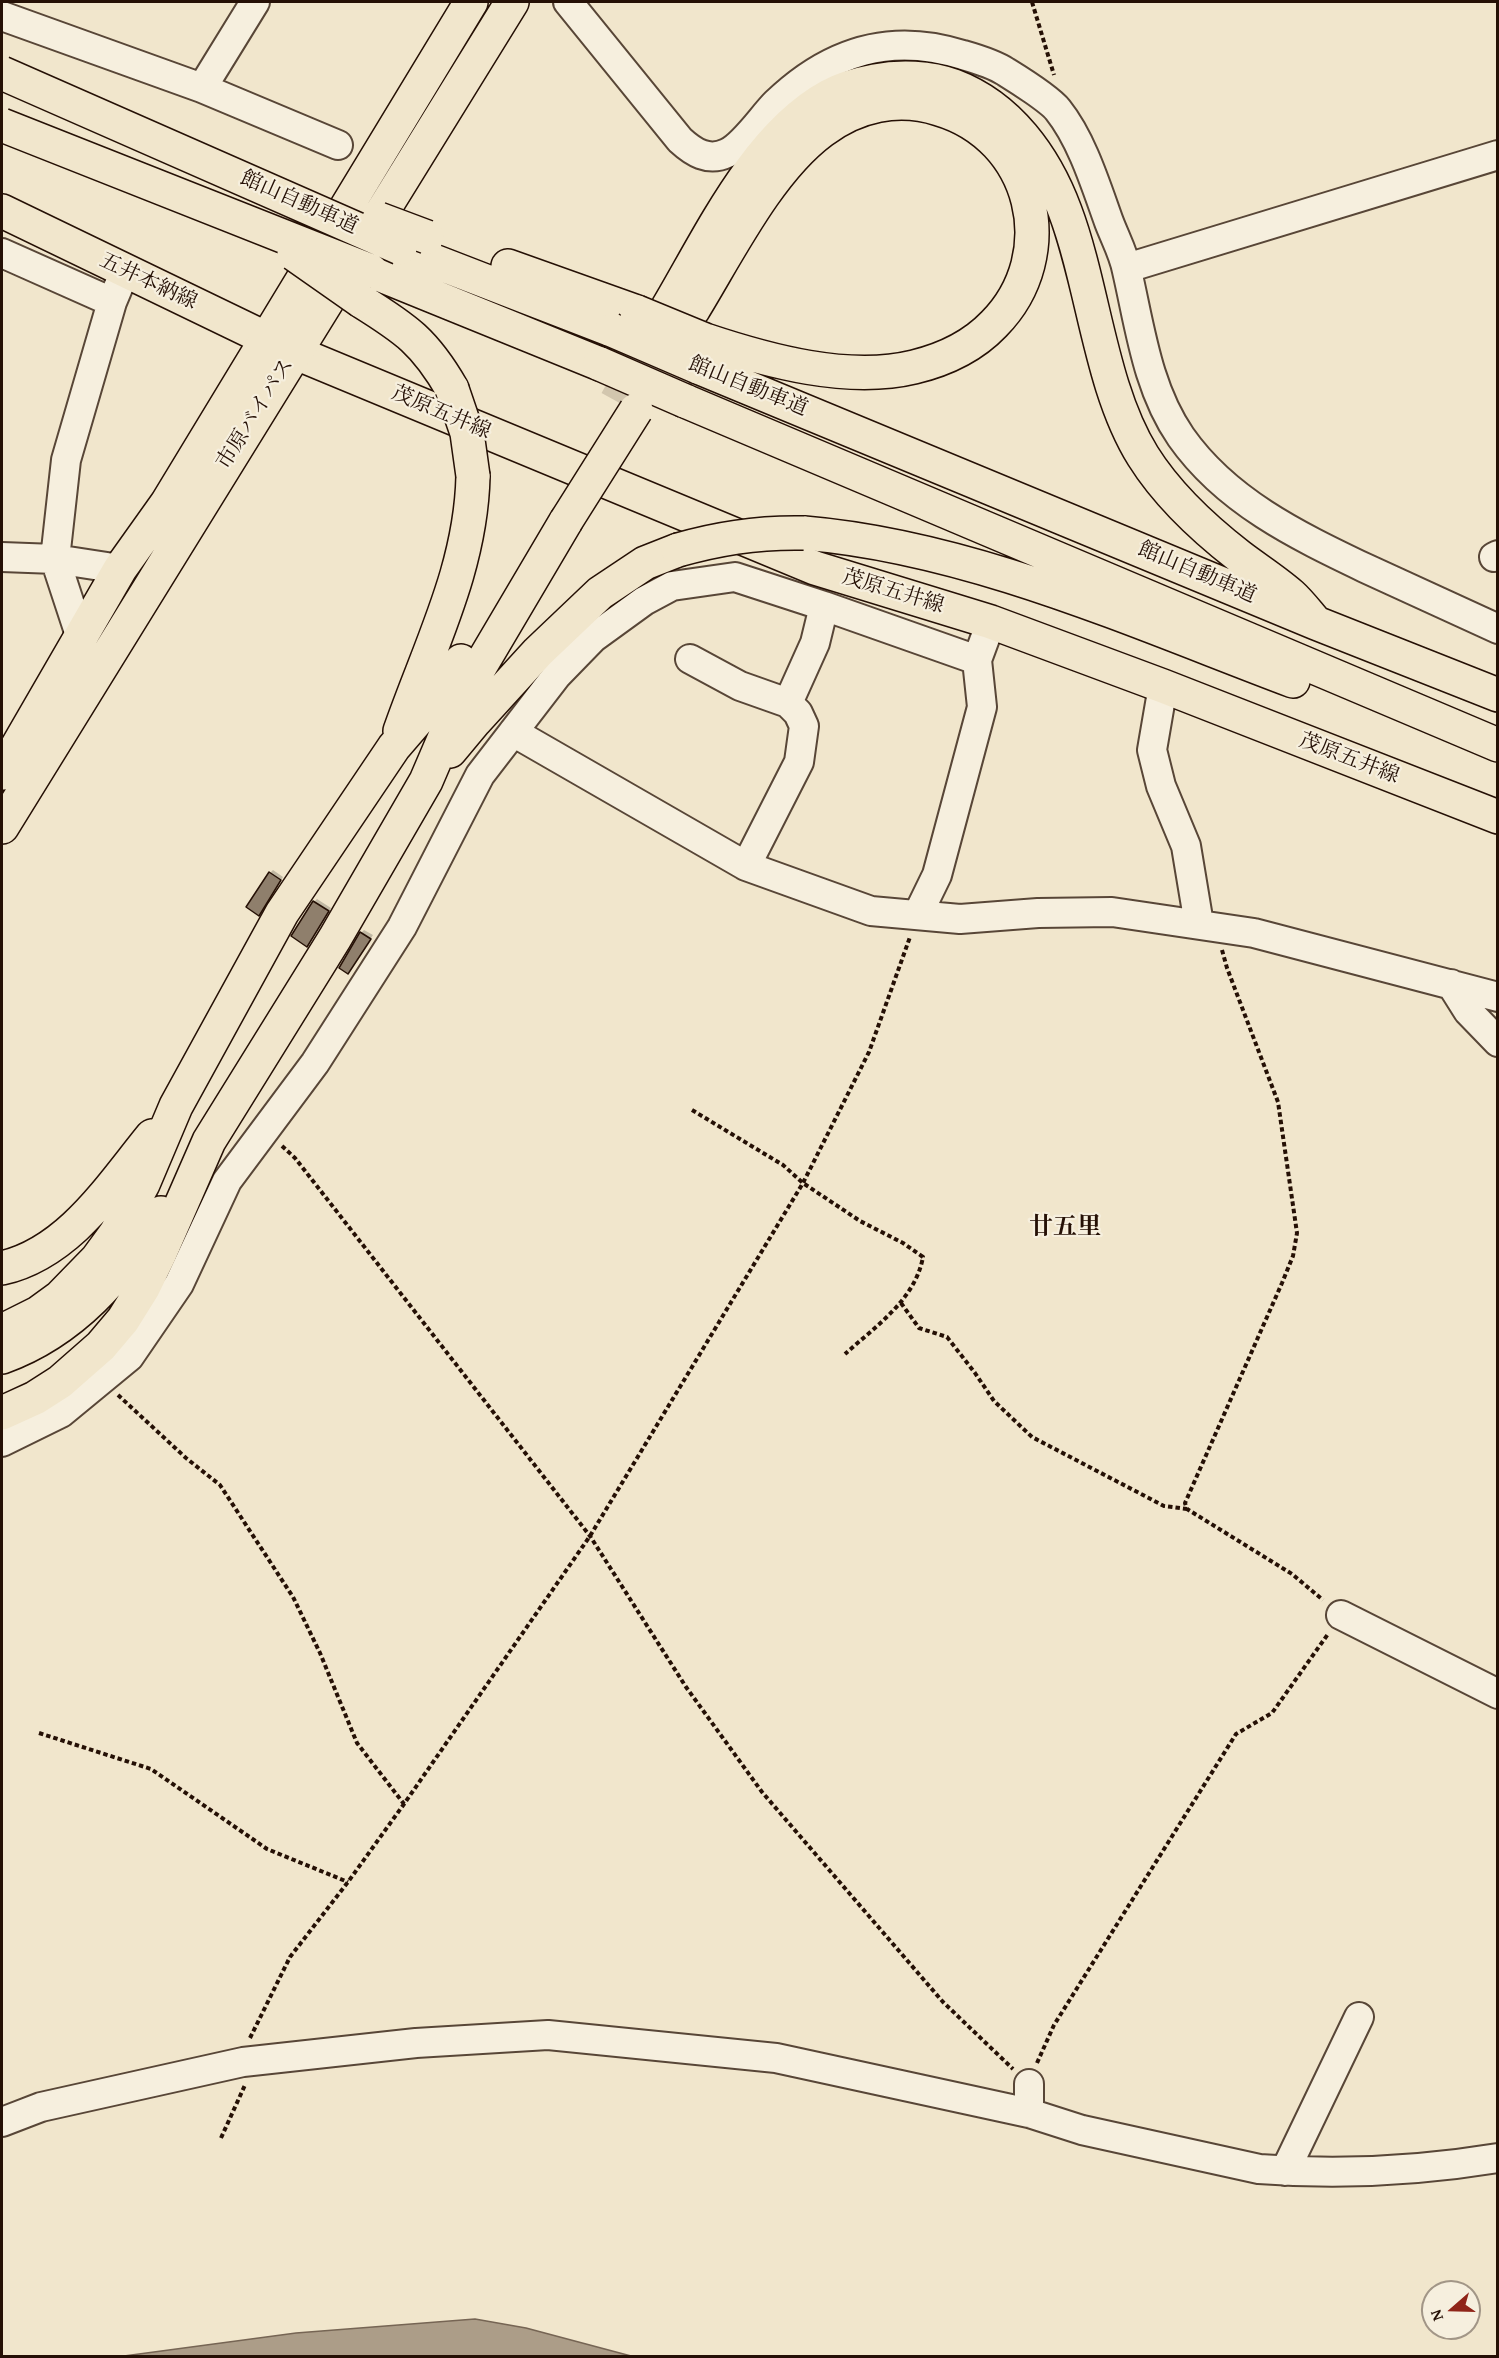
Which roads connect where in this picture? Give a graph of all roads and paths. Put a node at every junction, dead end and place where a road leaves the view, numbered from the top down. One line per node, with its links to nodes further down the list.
1 (255, 2): 8 (street)
2 (471, 2): 20 (main road, 市原バイパス)
3 (512, 2): 21 (main road, 市原バイパス)
4 (568, 2): 9 (street)
5 (1032, 2): 9 (path)
6 (2, 16): 8 (street)
7 (2, 73): 19 (main road, 館山自動車道, bridge)
8 (202, 88): 11 (street)
9 (1057, 109): 15 (street)
10 (2, 125): 17 (main road, 館山自動車道, bridge)
11 (338, 145)
12 (1497, 155): 15 (street)
13 (2, 211): 16 (main road, 五井本納線)
14 (7, 261): 18 (street)
15 (1127, 267): 31 (street)
16 (124, 271): 18 (street); 20 (main road, 五井本納線)
17 (366, 286): 39 (main road, 館山自動車道, bridge); 40 (main road, bridge)
18 (112, 302): 26 (street)
19 (652, 315): 22 (main road, 館山自動車道, bridge); 22 (main road); 30 (main road)
20 (266, 337): 21 (main road, 五井本納線); 27 (main road, 市原バイパス)
21 (294, 352): 29 (main road, 茂原五井線); 45 (main road, 市原バイパス)
22 (702, 354): 30 (main road, 館山自動車道)
23 (626, 405): 24 (main road)
24 (559, 515): 40 (main road); 43 (main road)
25 (2, 557): 26 (street)
26 (55, 559): 27 (street); 32 (street)
27 (120, 568): 32 (main road, 市原バイパス)
28 (824, 606): 34 (street); 37 (street); 38 (street)
29 (991, 622): 34 (street); 35 (main road, 茂原五井線)
30 (1316, 623): 36 (main road, 館山自動車道)
31 (1497, 629)
32 (81, 638): 42 (main road, 市原バイパス)
33 (690, 659): 37 (street)
34 (977, 660): 47 (street)
35 (1163, 686): 44 (main road, 茂原五井線); 48 (street)
36 (1497, 695)
37 (788, 703): 46 (street)
38 (513, 732): 46 (street); 54 (street)
39 (1497, 745)
40 (394, 747): 52 (main road)
41 (1497, 754): 43 (main road, bridge)
42 (2, 772)
43 (426, 781): 55 (main road)
44 (1497, 817)
45 (2, 827)
46 (746, 866): 47 (street)
47 (918, 914): 48 (street); 56 (path)
48 (1207, 926): 49 (street); 65 (path)
49 (1451, 984): 50 (street); 51 (street)
50 (1497, 996)
51 (1497, 1042)
52 (176, 1107): 57 (main road); 59 (main road)
53 (692, 1110): 56 (path)
54 (264, 1128): 62 (street); 66 (path)
55 (209, 1141): 61 (main road); 63 (main road)
56 (803, 1183): 58 (path); 66 (path)
57 (2, 1268)
58 (901, 1303): 60 (path); 65 (path)
59 (2, 1331)
60 (845, 1354)
61 (2, 1357)
62 (102, 1379): 64 (street); 70 (path)
63 (2, 1413)
64 (2, 1442)
65 (1187, 1509): 67 (path)
66 (590, 1536): 70 (path); 74 (path)
67 (1341, 1614): 68 (street); 74 (path)
68 (1497, 1694)
69 (39, 1733): 71 (path)
70 (404, 1804): 71 (path)
71 (348, 1882): 73 (path)
72 (1359, 2017): 78 (street)
73 (243, 2062): 75 (street); 76 (street)
74 (1029, 2084): 75 (street)
75 (1029, 2113): 78 (street)
76 (2, 2122)
77 (1497, 2158): 78 (street)
78 (1285, 2171)

